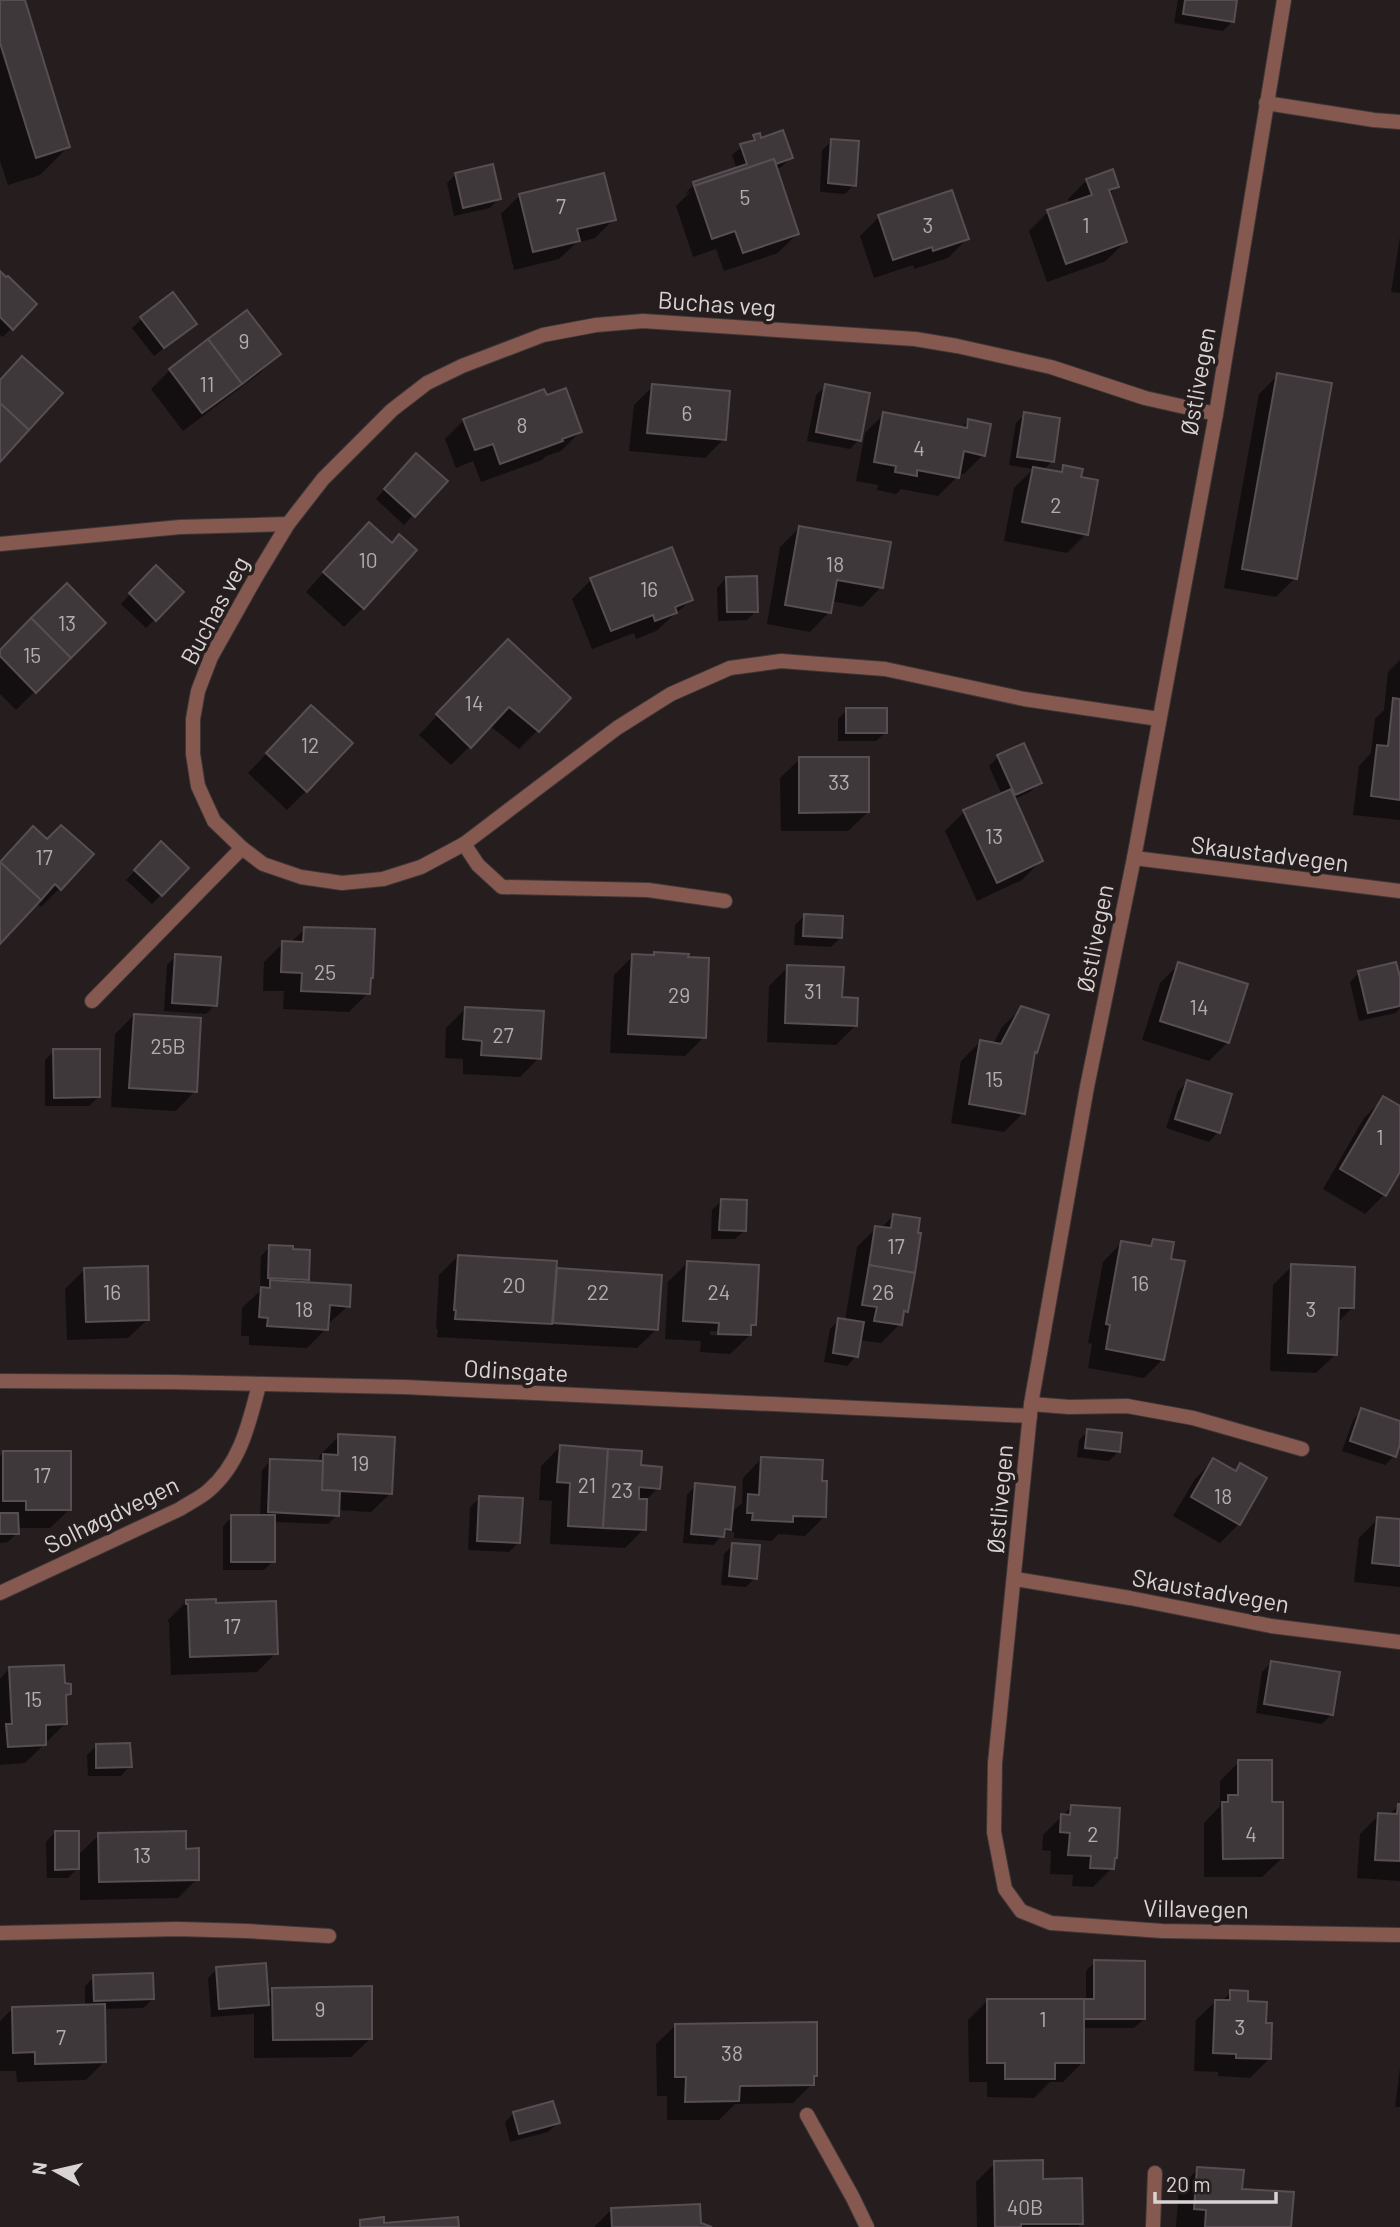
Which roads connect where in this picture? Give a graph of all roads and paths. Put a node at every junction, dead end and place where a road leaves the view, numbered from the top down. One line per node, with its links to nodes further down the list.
1 (1284, 0): 2 (street, Østlivegen)
2 (1266, 103): 3 (street); 4 (street, Østlivegen)
3 (1400, 122)
4 (1216, 414): 5 (street, Buchas veg); 7 (street, Østlivegen)
5 (288, 524): 6 (street); 9 (street, Buchas veg)
6 (0, 544)
7 (1159, 719): 8 (street, Buchas veg); 10 (street, Østlivegen)
8 (464, 844): 9 (street, Buchas veg); 12 (street)
9 (242, 848): 13 (street)
10 (1134, 858): 11 (street, Skaustadvegen); 16 (street, Østlivegen)
11 (1400, 891)
12 (725, 901)
13 (92, 1001)
14 (0, 1381): 15 (street, Odinsgate)
15 (259, 1385): 16 (street, Odinsgate); 19 (street, Solhøgdvegen)
16 (1030, 1410): 17 (street, Odinsgate); 18 (street, Østlivegen)
17 (1302, 1449)
18 (1015, 1579): 20 (street, Skaustadvegen); 21 (street, Østlivegen)
19 (0, 1593)
20 (1400, 1642)
21 (1005, 1889): 23 (street, Villavegen)
22 (0, 1933): 24 (street)
23 (1400, 1935)
24 (329, 1936)
25 (807, 2115): 27 (street)
26 (1155, 2173): 28 (street)
27 (867, 2227)
28 (1153, 2227)

